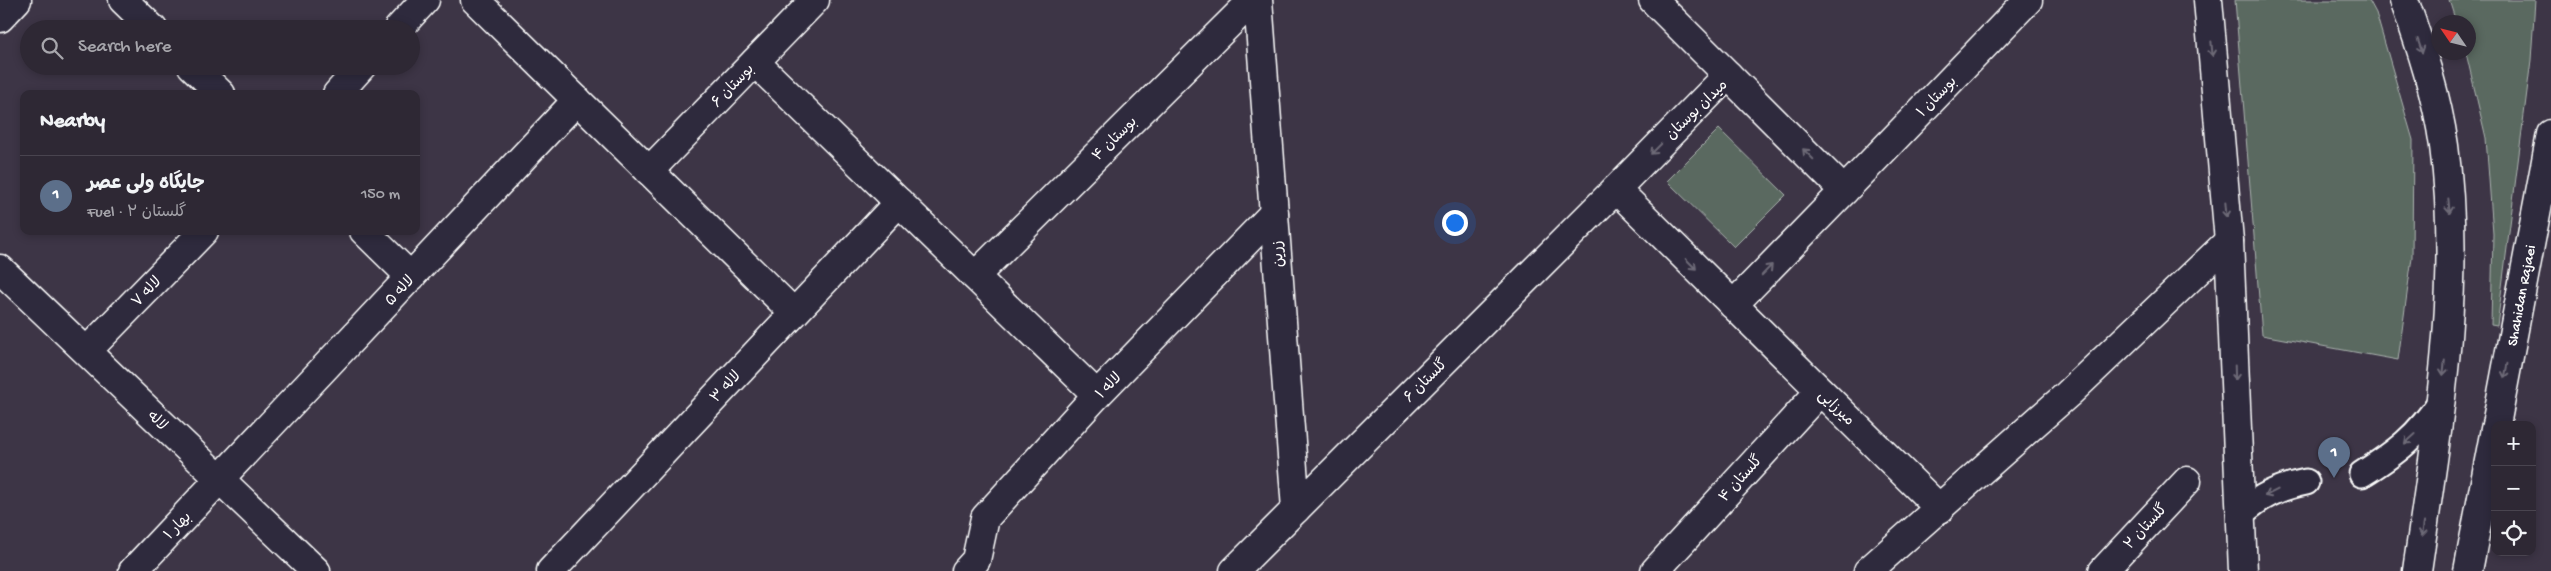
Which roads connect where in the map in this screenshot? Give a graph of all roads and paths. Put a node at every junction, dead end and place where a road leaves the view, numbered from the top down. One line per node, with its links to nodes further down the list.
1 (17, 0): 12 (street)
2 (123, 0): 13 (street)
3 (424, 0): 14 (street)
4 (475, 0): 21 (street)
5 (815, 0): 15 (street, بوستان ۶)
6 (1253, 0): 32 (street, بوستان ۴)
7 (1258, 0): 27 (street, زرین)
8 (1653, 0): 18 (street)
9 (2028, 0): 25 (street, بوستان ۱)
10 (2208, 0): 30 (street, one-way to 30)
11 (2404, 0): 39 (street, one-way to 39)
12 (0, 18)
13 (144, 20)
14 (406, 20)
15 (755, 62): 23 (street, بوستان ۶); 26 (street)
16 (201, 75): 19 (street)
17 (354, 75): 20 (street)
18 (1728, 75): 24 (street, میدان بوستان, one-way to 24); 25 (street, میدان بوستان, one-way to 18)
19 (217, 90)
20 (341, 90)
21 (577, 100): 23 (street); 33 (street, لاله ۵)
22 (2551, 134): 40 (street, Shahidan Rajaei, one-way to 40)
23 (649, 171): 35 (street)
24 (1616, 189): 34 (street, one-way to 34); 46 (street, گلستان ۶)
25 (1844, 191): 34 (street, one-way to 25)
26 (899, 202): 32 (street); 35 (street, لاله ۳)
27 (1274, 213): 38 (street, لاله ۱); 46 (street, زرین)
28 (200, 235): 36 (street, لاله ۷)
29 (368, 235): 33 (street)
30 (2229, 241): 47 (street); 48 (street, one-way to 48)
31 (0, 269): 36 (street, لاله)
32 (975, 276): 38 (street)
33 (411, 277): 43 (street, لاله ۵)
34 (1732, 305): 37 (street, میرزایی)
35 (794, 313): 52 (street, لاله ۳)
36 (87, 351): 43 (street, لاله)
37 (1820, 391): 47 (street, میرزایی); 49 (street, گلستان ۴)
38 (1097, 396): 53 (street, لاله ۱)
39 (2441, 401): 42 (lane, one-way to 42); 58 (street, one-way to 58)
40 (2497, 421)
41 (2491, 450): 59 (street)
42 (2362, 474)
43 (221, 480): 50 (street, بهار ۱); 51 (street, لاله)
44 (2188, 481): 56 (street, گلستان ۲)
45 (2306, 482): 48 (lane, one-way to 48)
46 (1296, 509): 54 (street, گلستان ۶)
47 (1940, 509): 55 (street)
48 (2241, 514): 57 (street)
49 (1661, 569)
50 (133, 571)
51 (316, 571)
52 (551, 571)
53 (966, 571)
54 (1234, 571)
55 (1868, 571)
56 (2103, 571)
57 (2243, 571)
58 (2417, 571)
59 (2468, 571)

